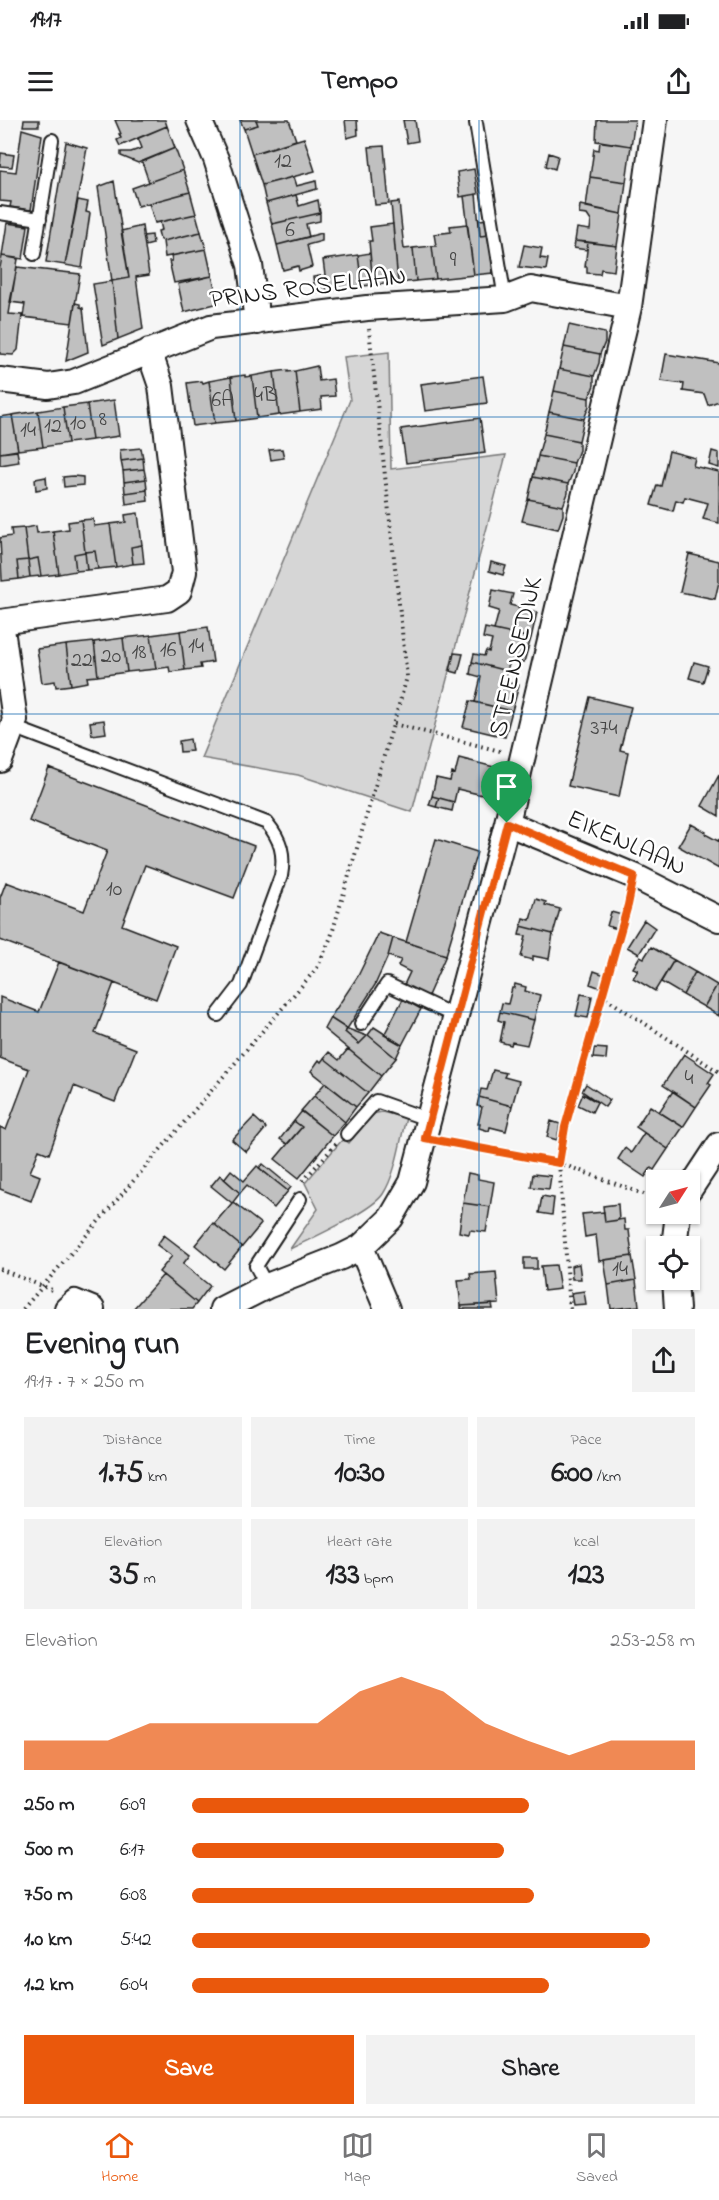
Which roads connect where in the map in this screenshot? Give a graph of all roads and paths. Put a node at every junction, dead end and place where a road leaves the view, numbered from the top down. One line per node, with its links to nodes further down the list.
1 (199, 120): 10 (street)
2 (655, 120): 9 (street, STEENSEDIJK)
3 (476, 123): 8 (lane)
4 (52, 140): 6 (lane)
5 (0, 213): 6 (lane)
6 (40, 219): 7 (lane)
7 (34, 254)
8 (505, 299): 9 (street, PRINS ROSELAAN); 10 (street, PRINS ROSELAAN)
9 (629, 307): 16 (street, STEENSEDIJK)
10 (256, 322): 11 (street, PRINS ROSELAAN)
11 (149, 351): 12 (street, PRINS ROSELAAN); 13 (street)
12 (0, 380)
13 (0, 622): 15 (street)
14 (394, 724): 16 (path)
15 (13, 727): 17 (street); 22 (lane)
16 (523, 757): 18 (street, STEENSEDIJK)
17 (0, 760)
18 (507, 823): 19 (street, EIKENLAAN); 23 (street, STEENSEDIJK)
19 (634, 876): 20 (street, EIKENLAAN); 21 (path)
20 (719, 919)
21 (601, 995): 25 (path); 29 (path)
22 (219, 1016)
23 (457, 1017): 24 (lane); 26 (street, STEENSEDIJK)
24 (361, 1024)
25 (719, 1072)
26 (428, 1129): 27 (lane); 29 (path); 33 (street, STEENSEDIJK)
27 (347, 1134): 32 (path)
28 (719, 1145): 30 (street)
29 (559, 1163): 31 (path); 40 (path)
30 (700, 1174)
31 (646, 1195)
32 (300, 1199): 35 (lane)
33 (361, 1247): 35 (street, STEENSEDIJK); 39 (street)
34 (0, 1269): 37 (path)
35 (267, 1286): 38 (street, STEENSEDIJK)
36 (676, 1290): 41 (street)
37 (78, 1307)
38 (222, 1309)
39 (387, 1309)
40 (570, 1309)
41 (677, 1309)

